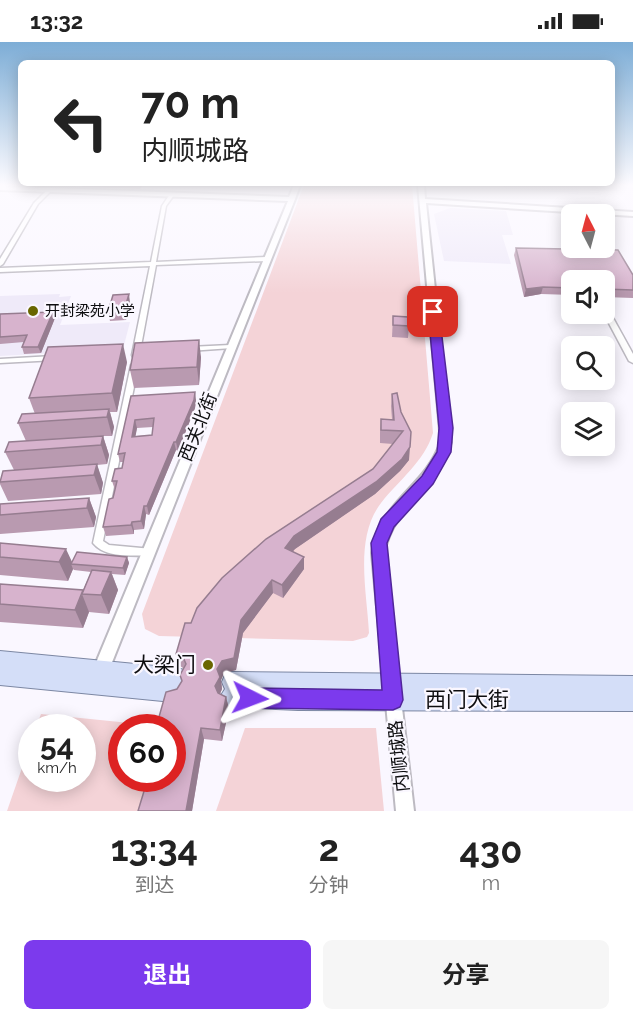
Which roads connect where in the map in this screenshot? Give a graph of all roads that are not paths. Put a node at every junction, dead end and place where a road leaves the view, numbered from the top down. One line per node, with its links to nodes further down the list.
1 (25, 221): 6 (street)
2 (161, 221): 7 (street)
3 (283, 221): 5 (street, 西关北街)
4 (424, 221): 24 (street, 内顺城路)
5 (266, 259): 7 (street); 10 (street, 西关北街)
6 (0, 264)
7 (153, 264): 8 (street); 14 (street)
8 (0, 270)
9 (613, 324): 17 (street)
10 (230, 347): 11 (street); 18 (street, 西关北街)
11 (184, 350)
12 (148, 352): 14 (street)
13 (126, 353): 14 (street)
14 (137, 353): 18 (street)
15 (60, 357): 16 (street)
16 (0, 361)
17 (633, 361)
18 (148, 552): 20 (street, 西关北街)
19 (0, 660): 20 (main road)
20 (101, 670): 21 (main road)
21 (0, 676)
22 (633, 686): 24 (main road, 西门大街)
23 (231, 689): 24 (main road, 西门大街)
24 (392, 692): 25 (main road, 西门大街); 26 (street, 内顺城路)
25 (633, 701)
26 (405, 811)

